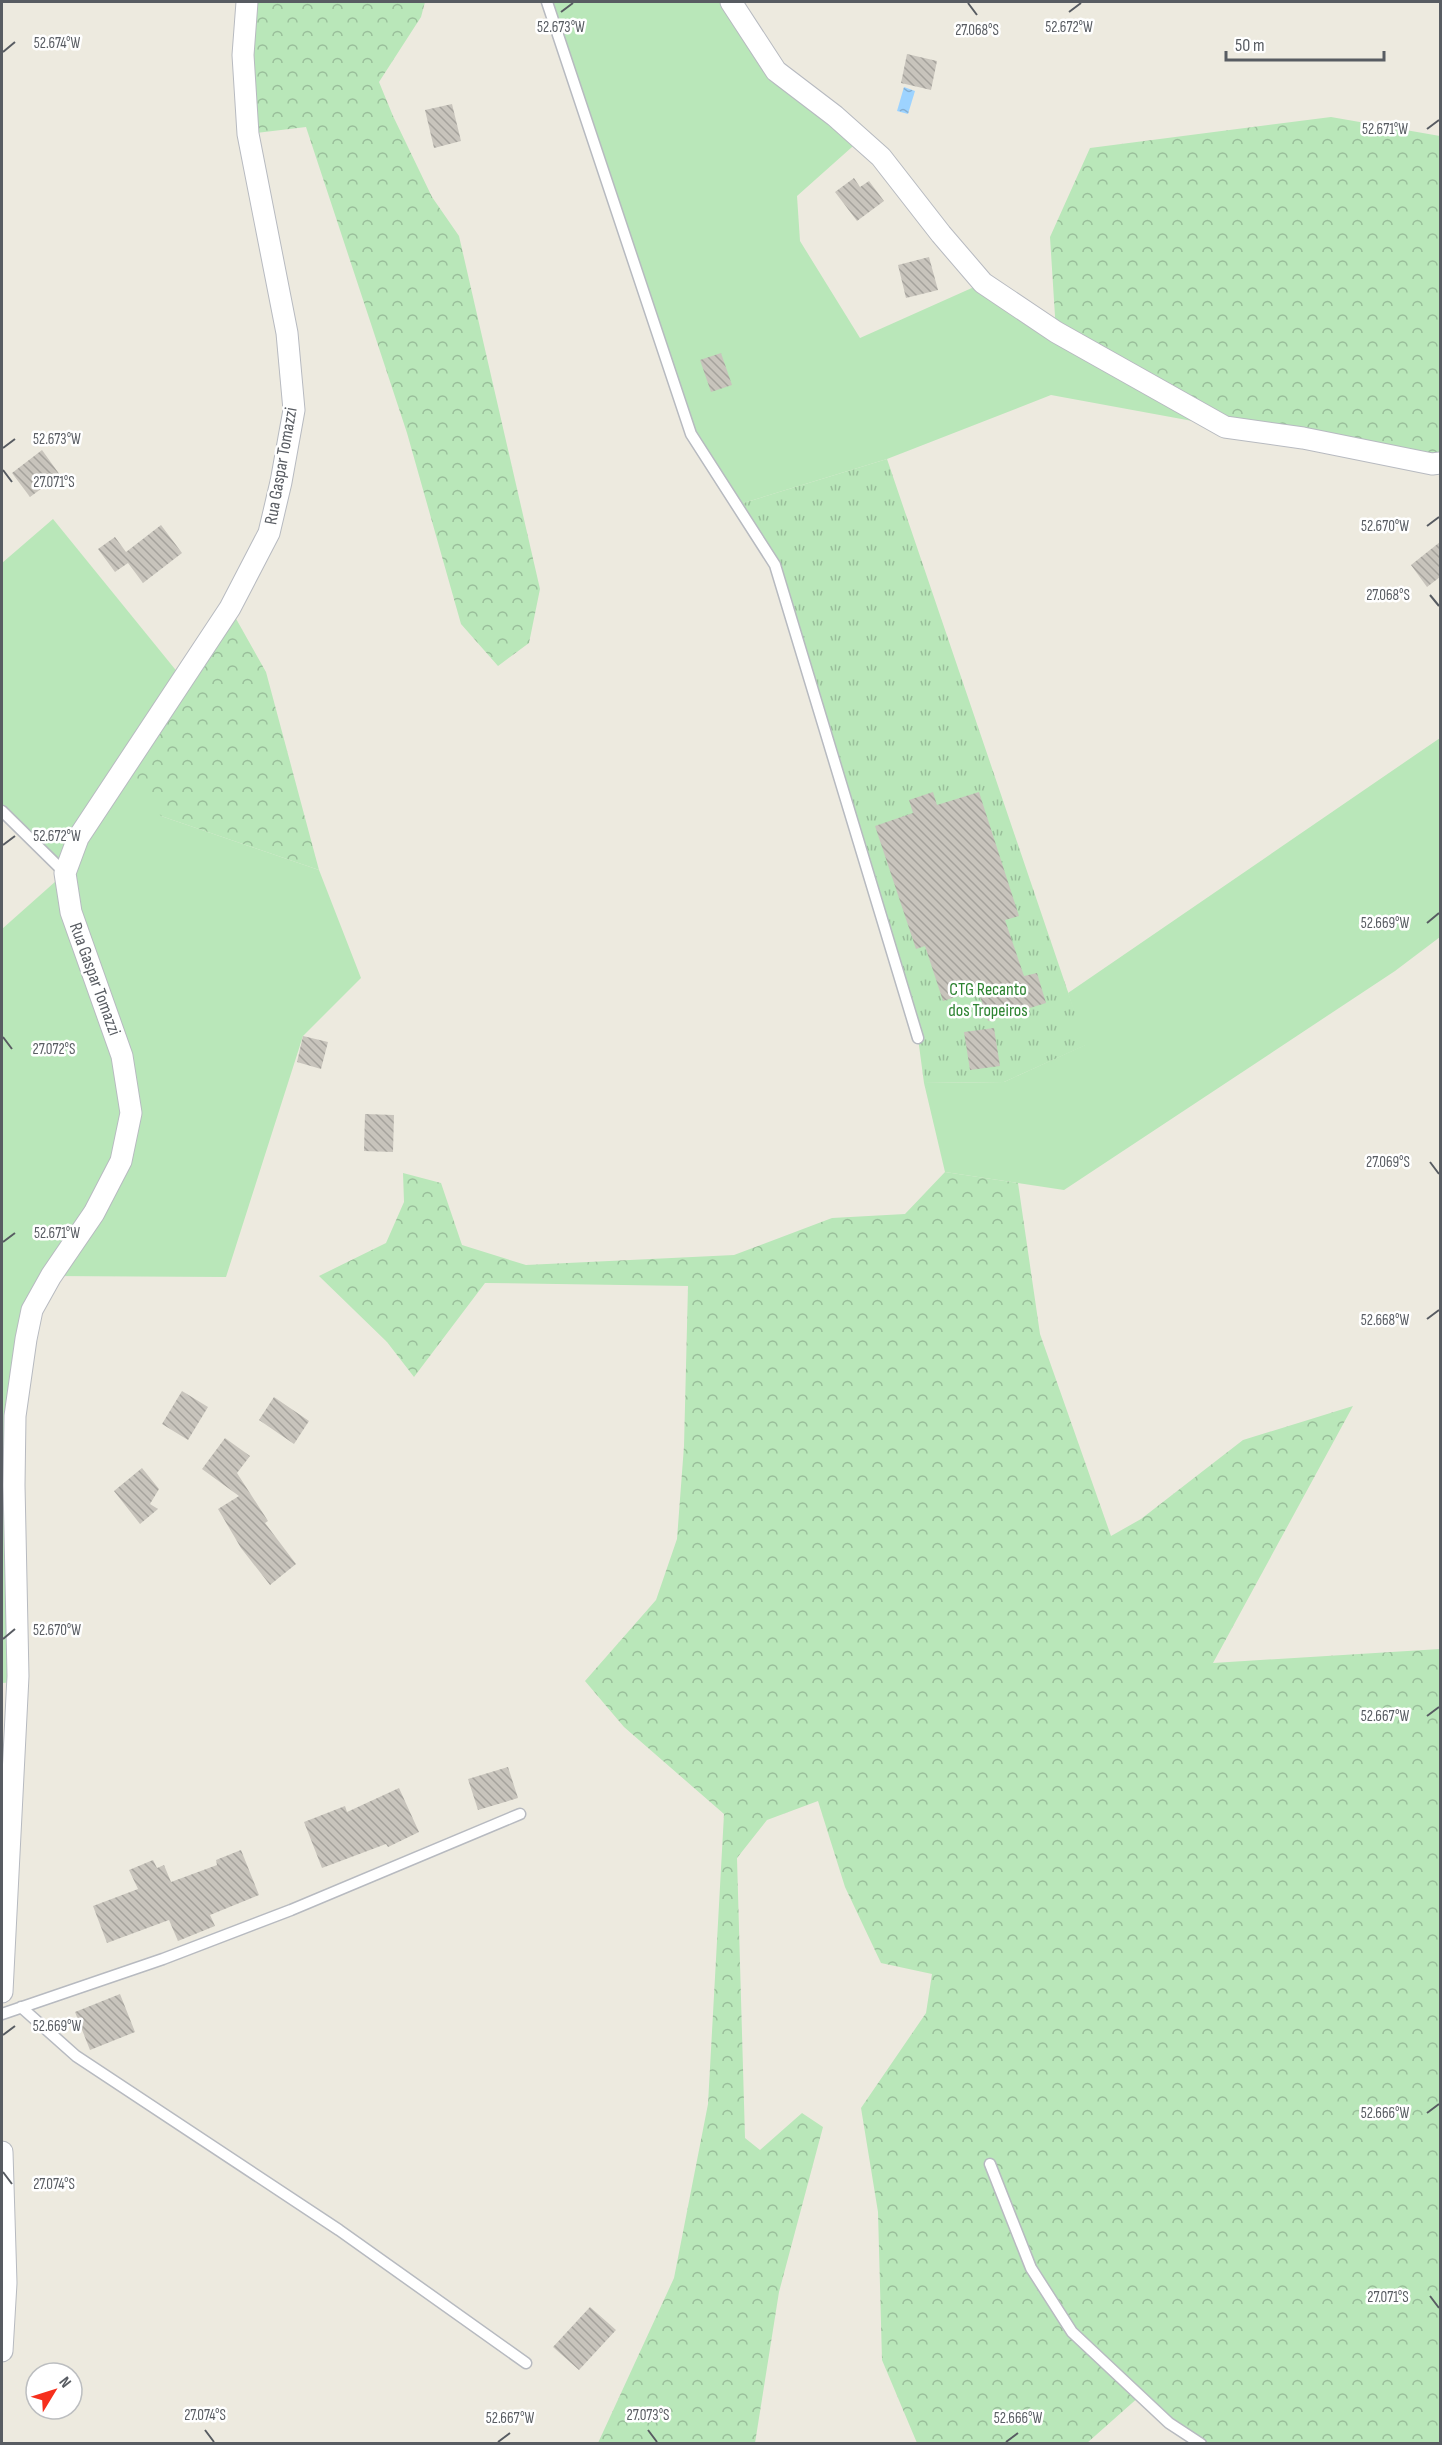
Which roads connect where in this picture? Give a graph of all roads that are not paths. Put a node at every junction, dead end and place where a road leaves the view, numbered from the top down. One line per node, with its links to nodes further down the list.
1 (247, 2): 6 (street, Rua Gaspar Tomazzi)
2 (548, 2): 7 (lane)
3 (731, 2): 4 (street)
4 (1440, 463)
5 (2, 811): 6 (lane)
6 (65, 873): 9 (street, Rua Gaspar Tomazzi)
7 (918, 1038)
8 (520, 1814): 10 (lane)
9 (2, 1992)
10 (21, 2007): 11 (lane); 15 (lane)
11 (2, 2014)
12 (2, 2152): 14 (street)
13 (990, 2164): 16 (lane)
14 (2, 2351)
15 (526, 2364)
16 (1202, 2444)

